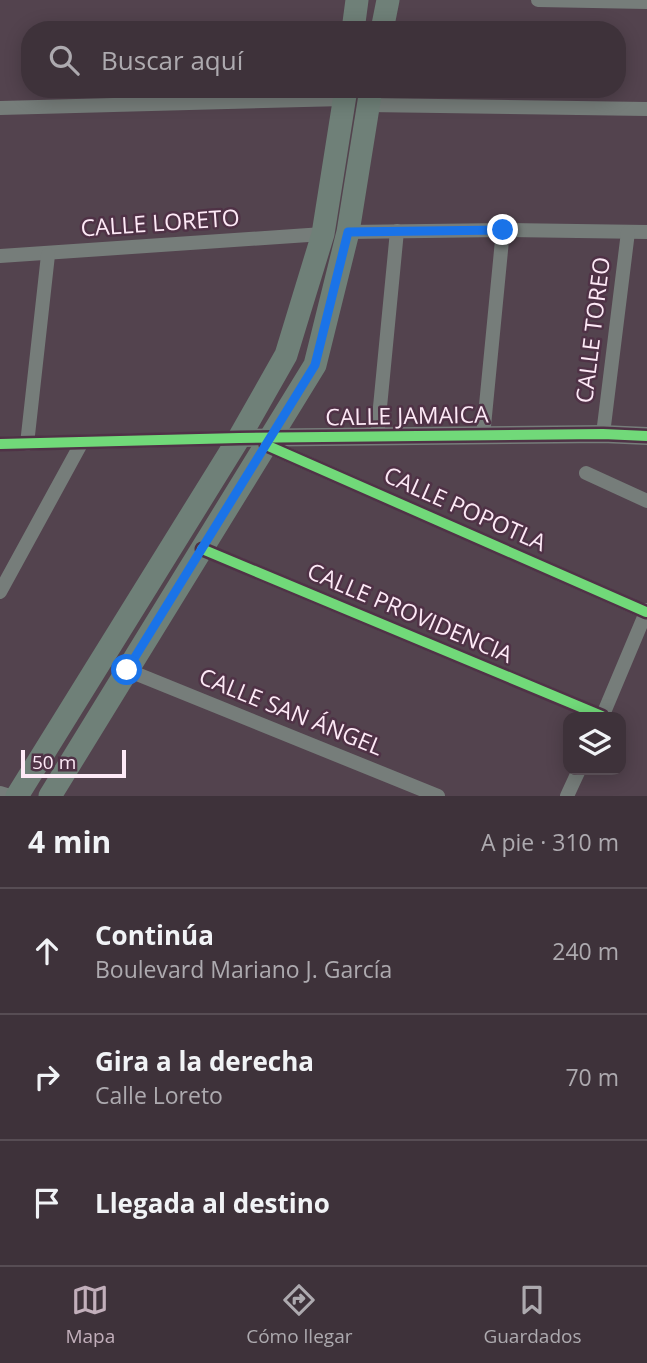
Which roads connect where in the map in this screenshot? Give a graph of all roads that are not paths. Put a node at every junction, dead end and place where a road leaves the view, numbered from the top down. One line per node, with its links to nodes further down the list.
1 (357, 0): 5 (main road)
2 (388, 0): 6 (main road)
3 (538, 0): 4 (street)
4 (647, 2)
5 (355, 21)
6 (384, 21)
7 (246, 98): 11 (street)
8 (344, 98): 18 (main road)
9 (369, 98): 15 (main road)
10 (392, 98): 12 (street)
11 (0, 108)
12 (647, 109)
13 (397, 230): 14 (street); 15 (street); 25 (street)
14 (503, 230): 16 (street); 22 (street)
15 (348, 232): 27 (main road)
16 (628, 232): 17 (street); 21 (street, CALLE TOREO)
17 (647, 232)
18 (323, 234): 19 (street, CALLE LORETO); 24 (main road)
19 (48, 255): 20 (street, CALLE LORETO); 29 (street)
20 (0, 256)
21 (603, 434): 22 (street, CALLE JAMAICA); 23 (street, CALLE JAMAICA)
22 (483, 436): 25 (street, CALLE JAMAICA)
23 (647, 436)
24 (239, 438): 26 (street, CALLE JAMAICA); 27 (street, CALLE JAMAICA); 41 (main road)
25 (377, 438): 27 (street, CALLE JAMAICA)
26 (82, 442): 29 (street, CALLE JAMAICA); 33 (street)
27 (269, 442): 32 (main road); 34 (street, CALLE POPOTLA)
28 (0, 444): 29 (street, CALLE JAMAICA)
29 (27, 444)
30 (586, 473): 31 (street)
31 (647, 501)
32 (202, 549): 35 (main road); 36 (street, CALLE PROVIDENCIA)
33 (0, 592)
34 (647, 611): 37 (street)
35 (127, 670): 42 (main road); 43 (street, CALLE SAN ÁNGEL)
36 (592, 712)
37 (604, 712)
38 (577, 775): 44 (street)
39 (0, 793): 40 (street)
40 (10, 796)
41 (17, 796)
42 (50, 796)
43 (438, 796)
44 (568, 796)

